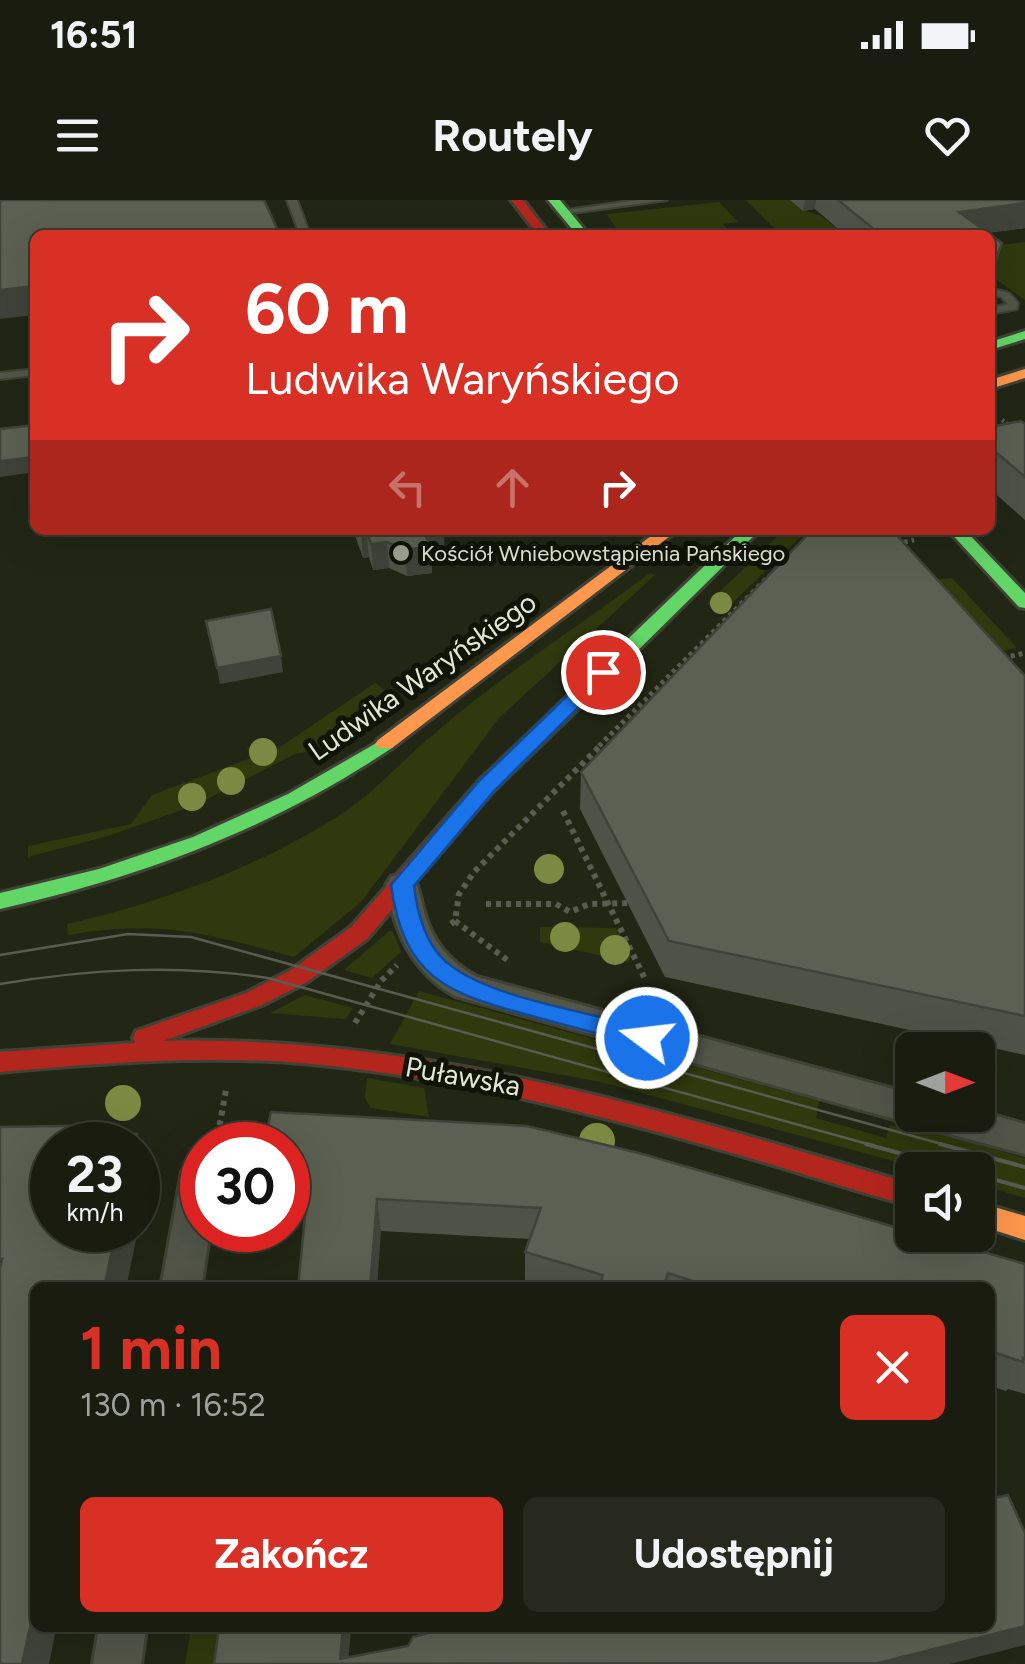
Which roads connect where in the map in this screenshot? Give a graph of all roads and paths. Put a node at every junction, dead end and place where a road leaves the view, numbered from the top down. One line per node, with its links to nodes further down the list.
1 (292, 200): 5 (lane)
2 (662, 200): 3 (lane)
3 (559, 205): 4 (main road); 7 (main road)
4 (522, 208): 6 (main road)
5 (303, 230)
6 (540, 230)
7 (579, 230)
8 (995, 292): 9 (lane)
9 (995, 310)
10 (1025, 335): 11 (main road)
11 (995, 344)
12 (30, 373): 14 (lane)
13 (1025, 373): 15 (main road)
14 (0, 376)
15 (995, 383)
16 (1002, 420): 17 (path)
17 (1025, 436)
18 (663, 535): 29 (main road, Ludwika Waryńskiego)
19 (747, 535): 28 (main road)
20 (961, 535): 24 (main road)
21 (914, 540): 22 (path)
22 (890, 545)
23 (774, 572): 33 (path)
24 (1025, 603)
25 (1025, 653): 26 (path)
26 (993, 660)
27 (562, 811): 32 (path)
28 (402, 885): 37 (main road); 40 (street)
29 (0, 902)
30 (644, 903): 32 (path)
31 (486, 904): 32 (path)
32 (608, 904): 35 (path)
33 (444, 929)
34 (380, 980): 36 (path)
35 (646, 981)
36 (362, 1011)
37 (91, 1056): 38 (main road, Puławska); 44 (main road, Puławska)
38 (0, 1062)
39 (226, 1089): 41 (path)
40 (895, 1104)
41 (217, 1122)
42 (995, 1132): 43 (street)
43 (1025, 1140)
44 (895, 1190)
45 (995, 1219): 46 (main road)
46 (1025, 1228)
47 (189, 1252): 48 (street)
48 (183, 1282)
49 (122, 1632): 50 (street)
50 (117, 1664)

